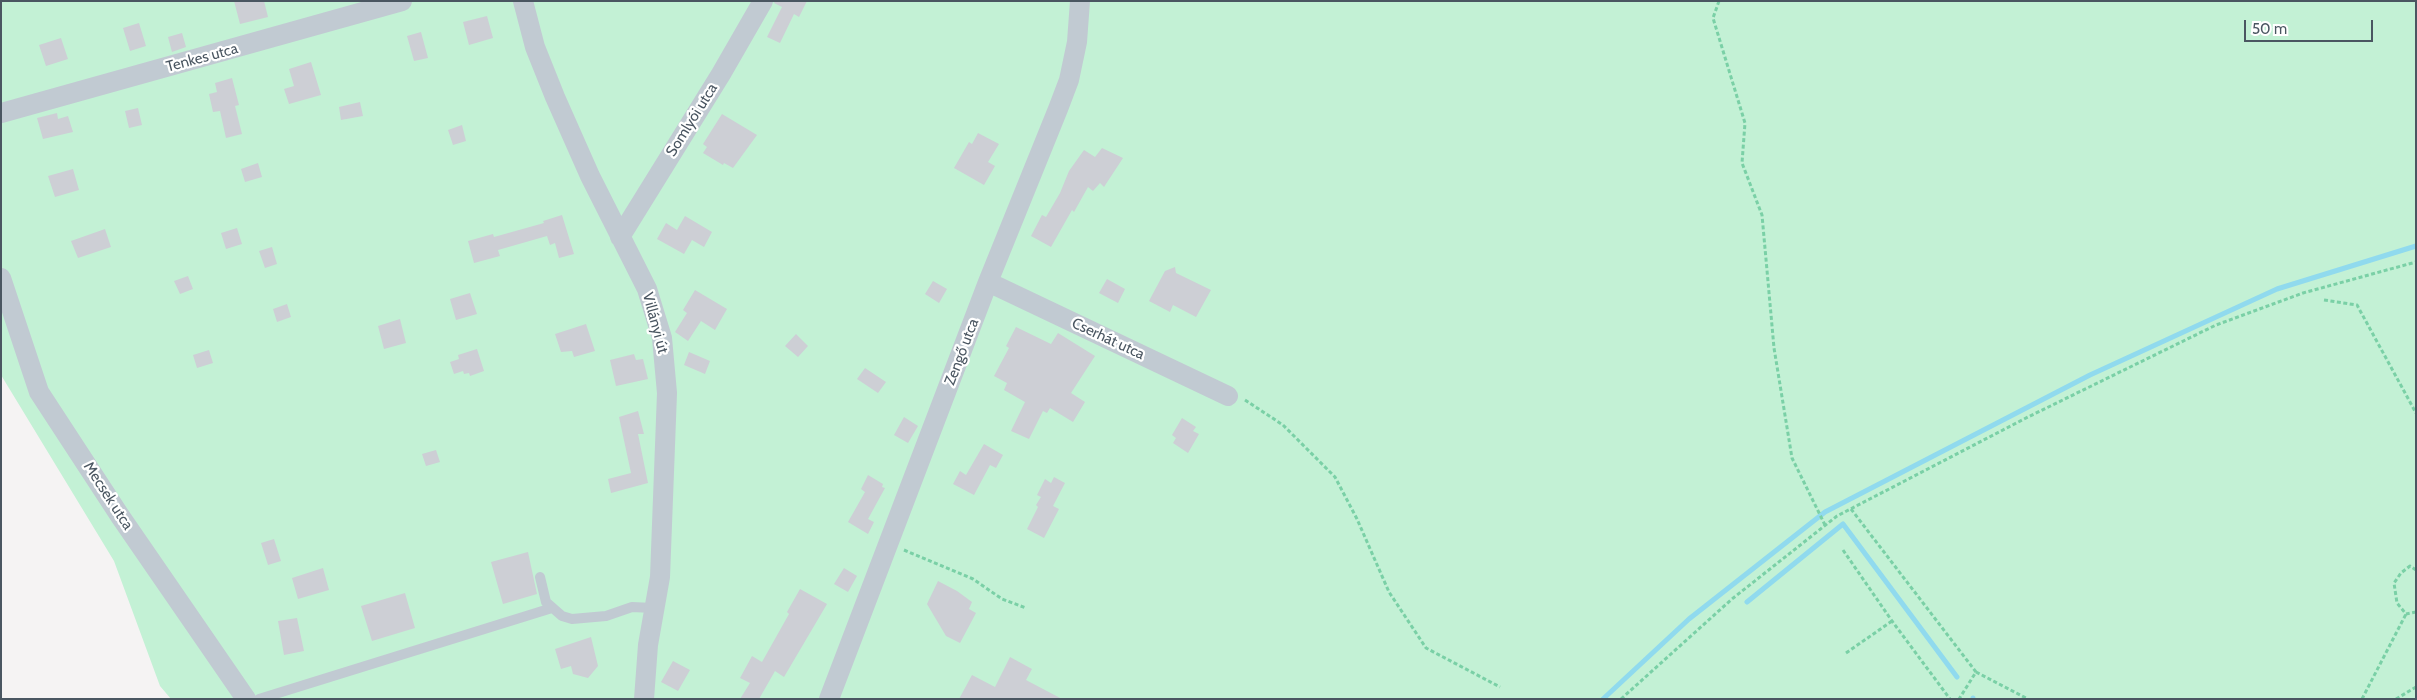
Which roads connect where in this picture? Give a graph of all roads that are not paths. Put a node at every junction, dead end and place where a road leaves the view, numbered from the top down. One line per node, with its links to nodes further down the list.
1 (402, 1): 5 (street, Tenkes utca)
2 (523, 1): 6 (street, Villányi út)
3 (763, 1): 6 (street, Somlyói utca)
4 (1080, 1): 8 (street, Zengő utca)
5 (1, 112)
6 (620, 237): 12 (street, Villányi út)
7 (1, 278): 13 (street, Mecsek utca)
8 (988, 282): 9 (street, Cserhát utca); 16 (street, Zengő utca)
9 (1228, 396)
10 (540, 577): 11 (lane)
11 (552, 608): 12 (lane); 14 (lane)
12 (653, 608): 15 (street, Villányi út)
13 (246, 699)
14 (259, 699)
15 (644, 699)
16 (829, 699)

